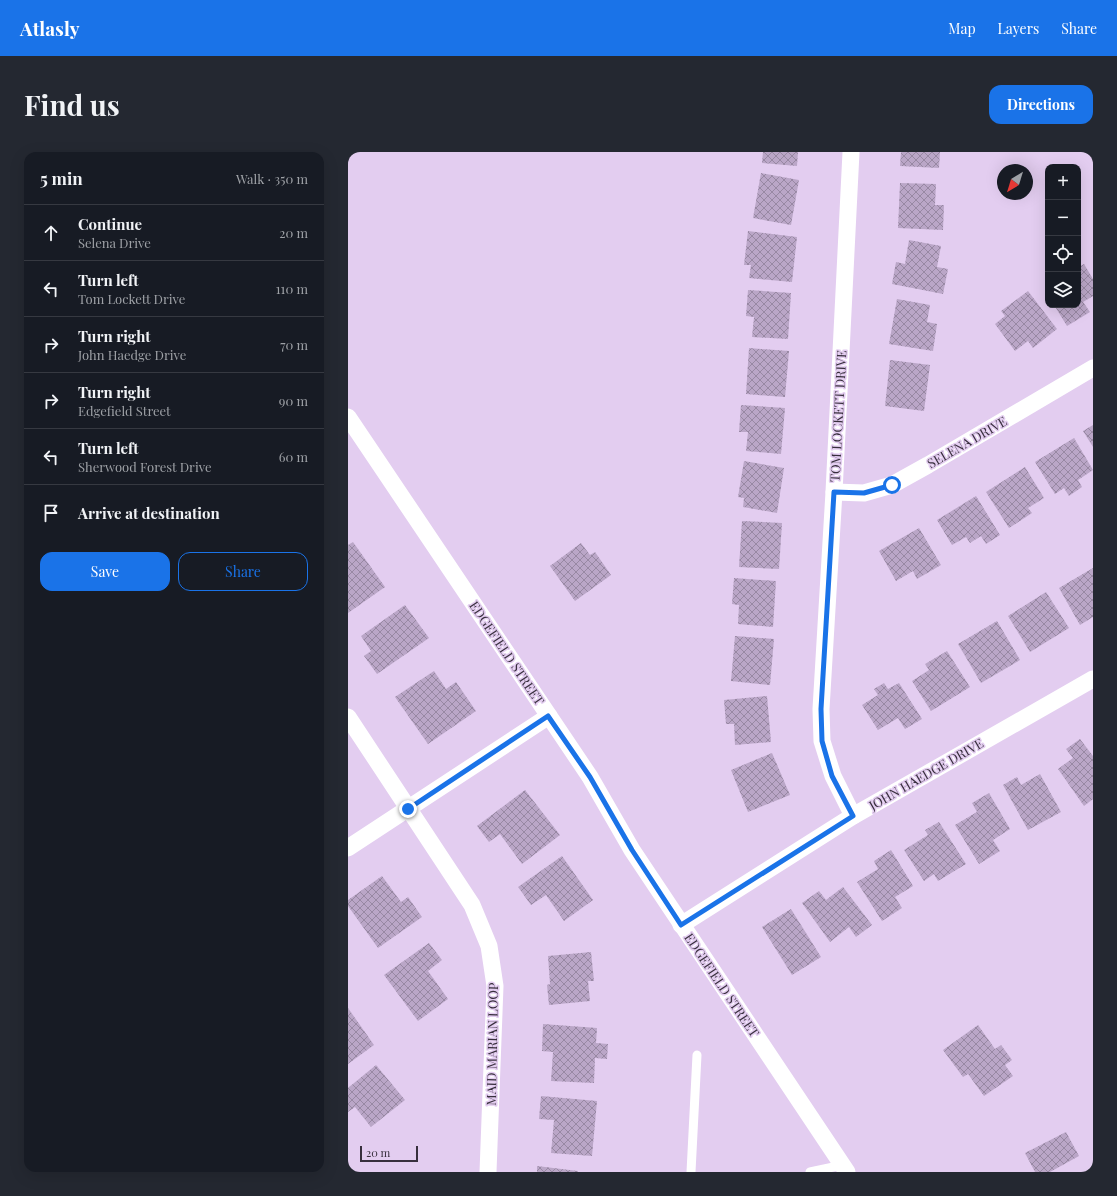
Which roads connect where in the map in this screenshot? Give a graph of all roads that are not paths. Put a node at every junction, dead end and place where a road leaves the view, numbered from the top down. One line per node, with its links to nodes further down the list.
1 (851, 152): 4 (street, TOM LOCKETT DRIVE)
2 (1093, 368): 4 (street, SELENA DRIVE)
3 (348, 417): 6 (street, EDGEFIELD STREET)
4 (834, 492): 9 (street, TOM LOCKETT DRIVE)
5 (1093, 679): 9 (street, JOHN HAEDGE DRIVE)
6 (548, 716): 8 (street); 11 (street, EDGEFIELD STREET)
7 (348, 717): 8 (street, MAID MARIAN LOOP)
8 (408, 809): 10 (street); 14 (street, MAID MARIAN LOOP)
9 (853, 816): 11 (street, JOHN HAEDGE DRIVE)
10 (348, 848)
11 (681, 925): 13 (street, EDGEFIELD STREET)
12 (696, 1055): 15 (lane)
13 (845, 1169): 16 (lane)
14 (488, 1172)
15 (691, 1172)
16 (810, 1172)

